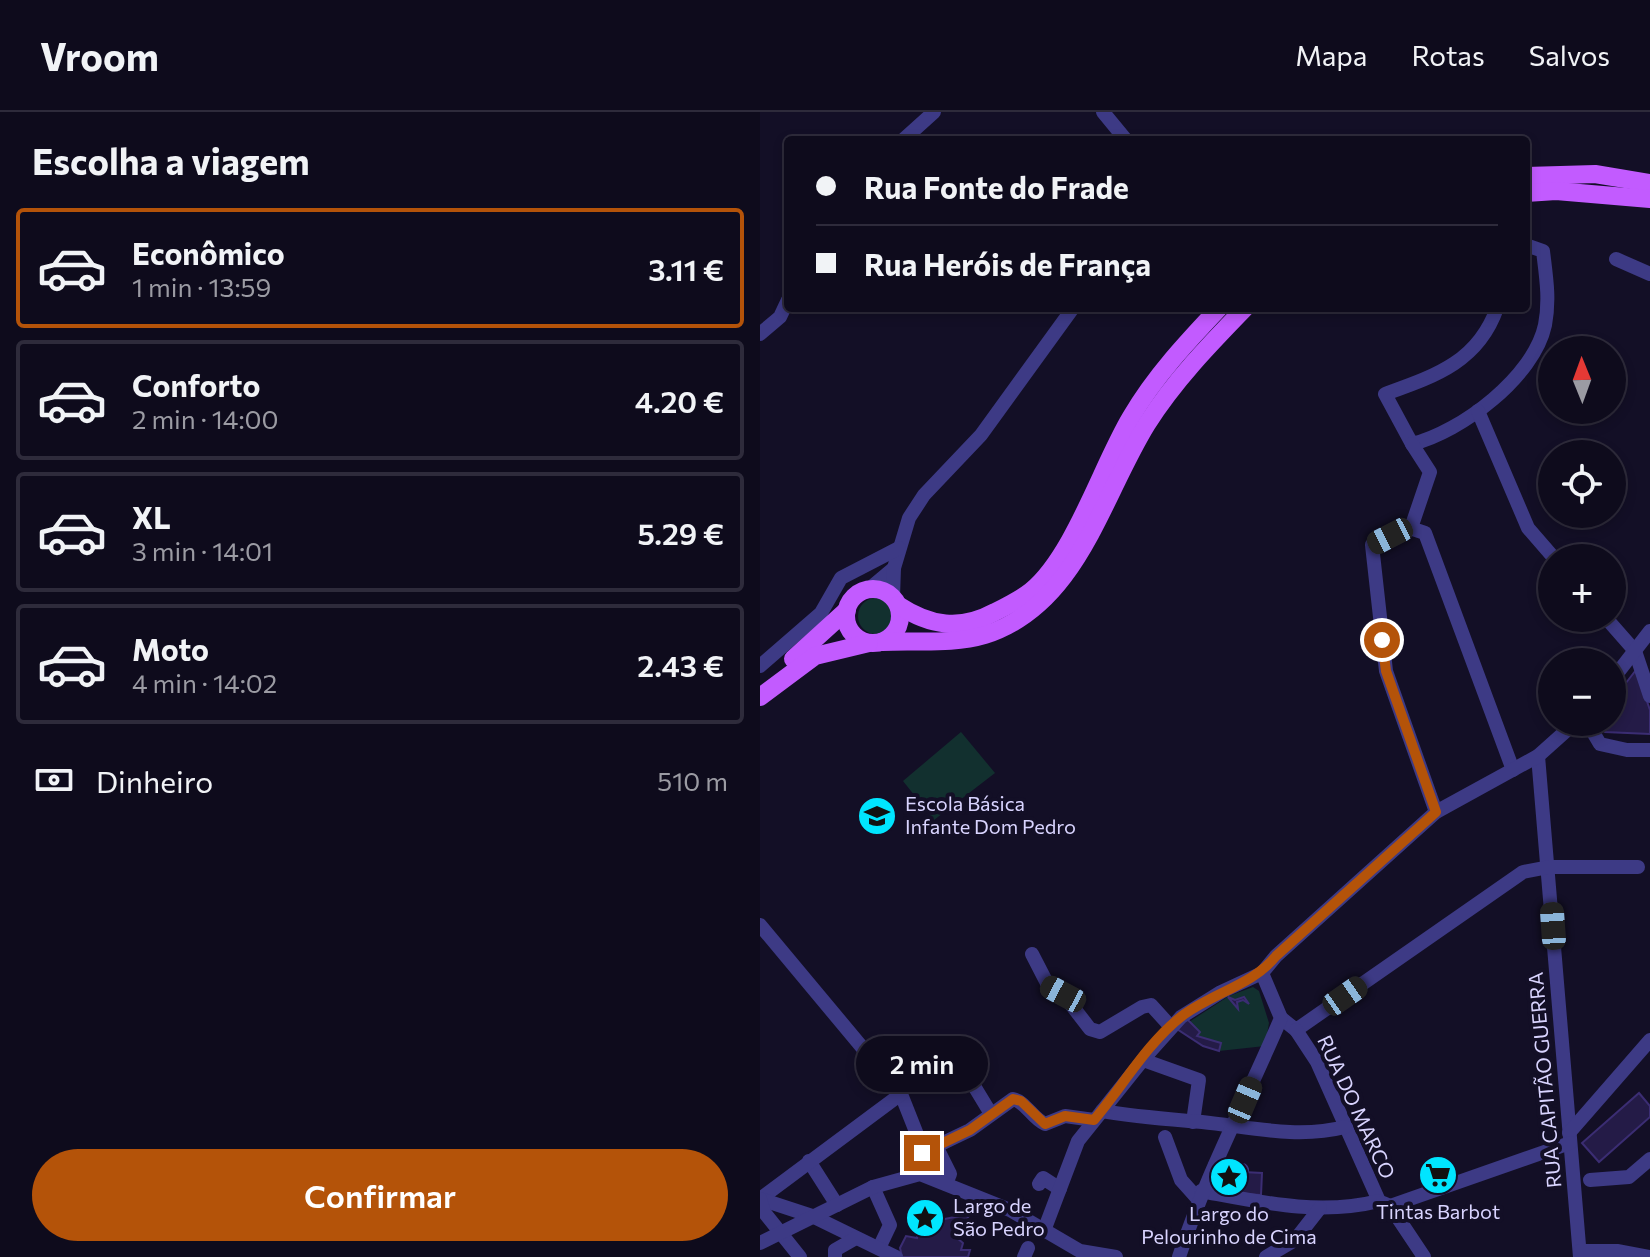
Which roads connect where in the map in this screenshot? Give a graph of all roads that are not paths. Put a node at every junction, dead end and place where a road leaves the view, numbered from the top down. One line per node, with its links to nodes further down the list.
1 (934, 112): 3 (street)
2 (1103, 112): 4 (street)
3 (907, 136)
4 (1123, 136)
5 (1530, 176): 6 (main road)
6 (1650, 183)
7 (1530, 193): 8 (main road)
8 (1650, 199)
9 (1530, 246): 18 (street)
10 (1616, 259): 11 (street)
11 (1650, 274)
12 (784, 308): 17 (street)
13 (1070, 312): 22 (street)
14 (1215, 312): 25 (main road)
15 (1241, 312): 29 (main road)
16 (1496, 312): 19 (street)
17 (760, 334)
18 (1478, 411): 19 (street); 21 (street)
19 (1412, 444): 20 (street)
20 (1418, 531): 40 (street); 41 (street)
21 (1542, 544)
22 (899, 548): 23 (street); 32 (street)
23 (894, 568): 24 (street); 25 (street)
24 (869, 589): 25 (main road); 26 (main road)
25 (896, 601): 29 (main road)
26 (847, 610): 29 (main road); 33 (main road)
27 (1618, 632): 30 (street)
28 (1649, 635): 30 (street)
29 (876, 642): 35 (main road)
30 (1635, 651): 31 (street); 34 (street)
31 (1626, 662)
32 (760, 666)
33 (760, 684)
34 (1650, 696)
35 (760, 697)
36 (1560, 736): 39 (street)
37 (1595, 736): 38 (street)
38 (1650, 750)
39 (1538, 756): 40 (street); 42 (street, RUA CAPITÃO GUERRA)
40 (1513, 770): 41 (street)
41 (1436, 812): 46 (street)
42 (1549, 867): 43 (street); 49 (street); 60 (street, RUA CAPITÃO GUERRA)
43 (1638, 867)
44 (760, 925): 53 (street)
45 (1032, 954): 48 (street)
46 (1262, 973): 47 (street); 48 (street)
47 (1281, 1018): 49 (street, RUA DO MARCO); 57 (street)
48 (1171, 1027): 51 (street)
49 (1296, 1030): 58 (street, RUA DO MARCO)
50 (1650, 1040): 60 (street)
51 (1143, 1060): 55 (street); 56 (street)
52 (948, 1086): 54 (street)
53 (901, 1094): 62 (street); 64 (street)
54 (991, 1114): 55 (street); 61 (street)
55 (1098, 1116): 56 (street); 72 (street)
56 (1193, 1122): 57 (street)
57 (1234, 1127): 58 (street); 65 (street)
58 (1345, 1127): 75 (street, RUA DO MARCO)
59 (1165, 1137): 73 (street)
60 (1569, 1138): 75 (street); 85 (street, RUA CAPITÃO GUERRA)
61 (937, 1148): 62 (street); 68 (street)
62 (922, 1153): 67 (street)
63 (1650, 1159): 69 (street)
64 (809, 1161): 74 (street); 76 (street)
65 (1215, 1165): 66 (street); 73 (street)
66 (1242, 1170)
67 (920, 1174): 68 (street); 71 (street)
68 (948, 1179): 79 (street)
69 (1590, 1180)
70 (1039, 1184): 72 (street)
71 (873, 1187): 76 (street); 83 (street)
72 (1060, 1189): 79 (street)
73 (1200, 1195): 77 (street); 90 (street)
74 (760, 1199): 78 (street); 80 (street)
75 (1384, 1204): 77 (street); 92 (street, RUA DO MARCO)
76 (837, 1205): 78 (street)
77 (1320, 1208): 91 (street)
78 (812, 1216): 80 (street); 81 (street)
79 (1045, 1228): 84 (street)
80 (778, 1232): 82 (street); 87 (street)
81 (856, 1238): 83 (street); 86 (street)
82 (760, 1243)
83 (879, 1248): 88 (street)
84 (1079, 1254): 89 (street)
85 (1580, 1254): 93 (street)
86 (835, 1256)
87 (800, 1257)
88 (896, 1257)
89 (1116, 1257)
90 (1179, 1257)
91 (1266, 1257)
92 (1424, 1257)
93 (1649, 1257)

